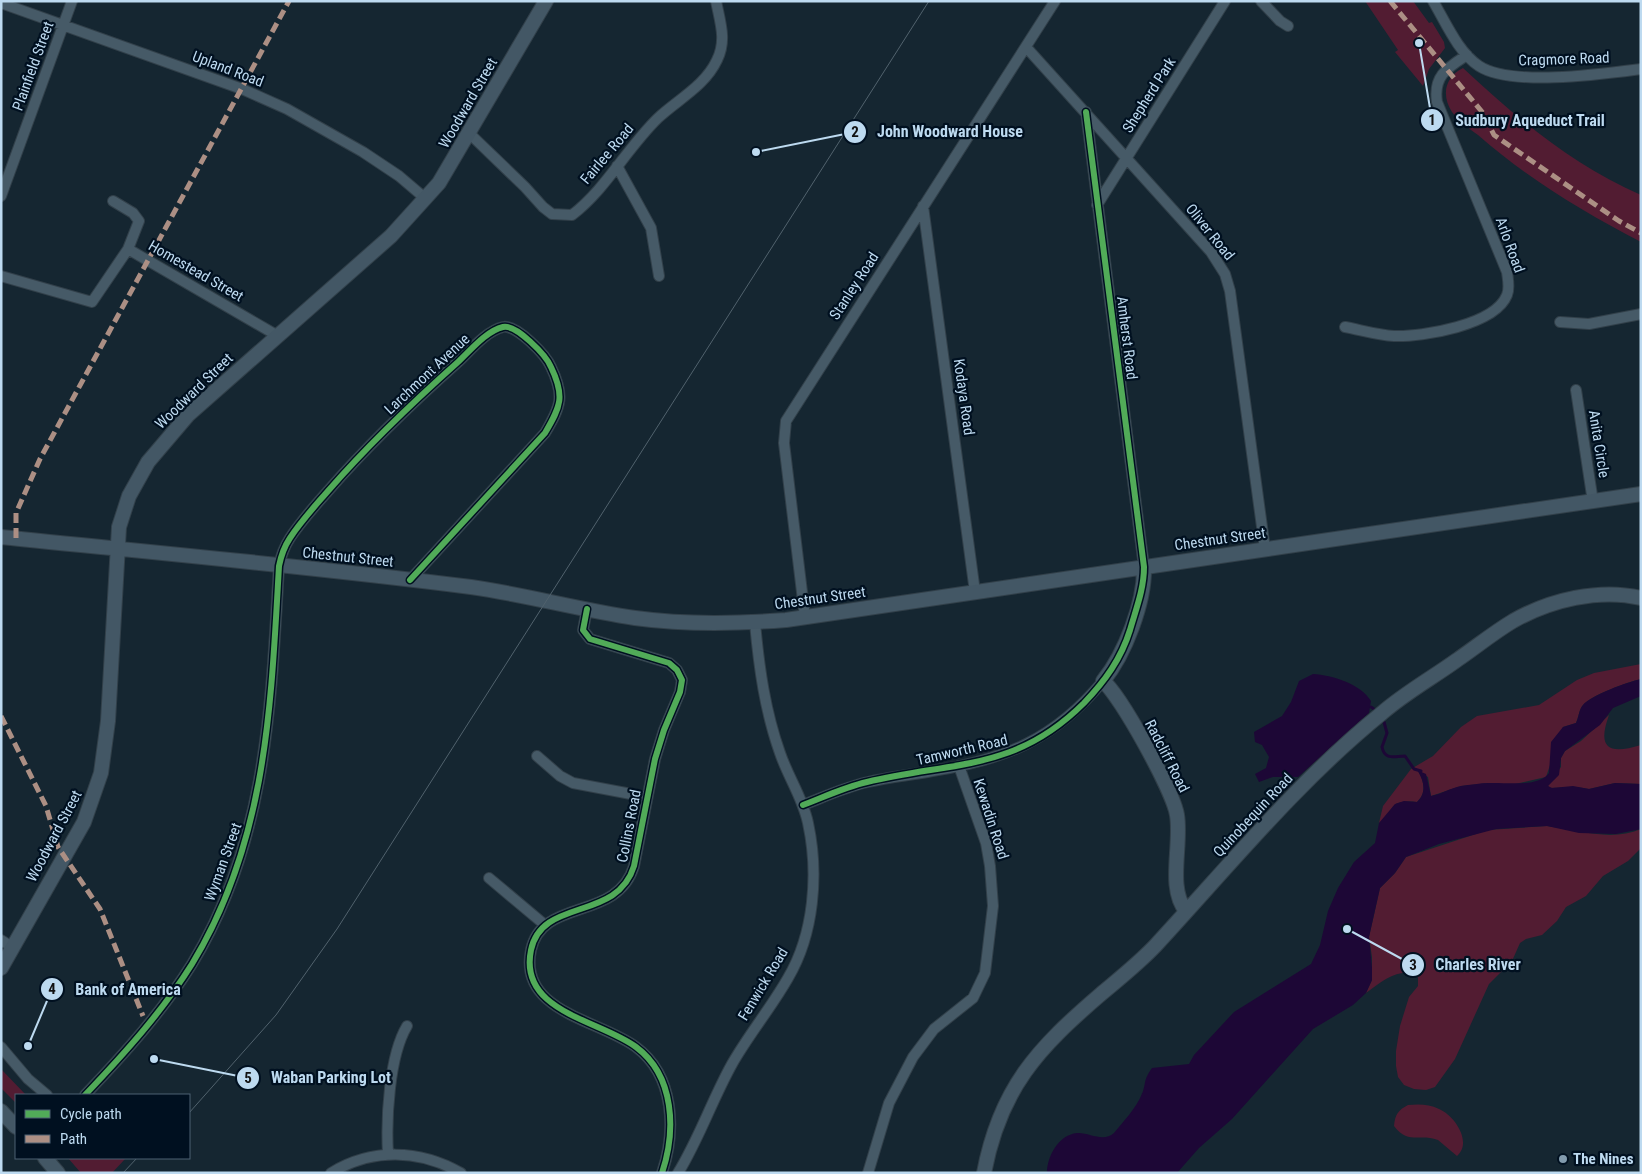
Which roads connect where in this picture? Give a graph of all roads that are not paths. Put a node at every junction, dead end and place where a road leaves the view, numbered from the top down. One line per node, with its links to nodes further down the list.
1 (72, 1): 9 (street, Plainfield Street)
2 (546, 1): 15 (main road, Woodward Street)
3 (716, 1): 17 (street, Fairlee Road)
4 (1055, 1): 11 (street, Stanley Road)
5 (1225, 1): 16 (street, Shepherd Park)
6 (1261, 1): 10 (street)
7 (1433, 1): 12 (street, Cragmore Road)
8 (1, 3): 9 (street, Upland Road)
9 (64, 24): 18 (street, Plainfield Street); 19 (street, Upland Road)
10 (1288, 26)
11 (1026, 46): 14 (street, Oliver Road); 22 (street, Stanley Road)
12 (1467, 55): 13 (street, Cragmore Road); 28 (street, Arlo Road)
13 (1641, 69)
14 (1086, 112): 16 (street, Oliver Road); 21 (street, Amherst Road)
15 (470, 134): 17 (street, Fairlee Road); 19 (main road, Woodward Street)
16 (1127, 158): 21 (street, Shepherd Park); 34 (street, Oliver Road)
17 (617, 166): 25 (street)
18 (1, 196)
19 (426, 199): 29 (main road, Woodward Street)
20 (114, 201): 23 (street, Homestead Street)
21 (1098, 205): 37 (street, Amherst Road)
22 (922, 206): 39 (street, Kodaya Road); 42 (street, Stanley Road)
23 (128, 248): 24 (street); 29 (street, Homestead Street)
24 (1, 276)
25 (659, 276)
26 (1641, 314): 27 (street)
27 (1560, 322)
28 (1345, 327)
29 (278, 336): 35 (main road, Woodward Street)
30 (1576, 390): 32 (street, Anita Circle)
31 (1641, 494): 32 (main road, Chestnut Street)
32 (1593, 502): 34 (main road, Chestnut Street)
33 (1, 537): 35 (main road, Chestnut Street)
34 (1265, 549): 37 (main road, Chestnut Street)
35 (117, 550): 36 (main road, Chestnut Street); 52 (main road, Woodward Street)
36 (279, 566): 38 (main road, Chestnut Street); 38 (street, Larchmont Avenue); 58 (street, Wyman Street)
37 (1144, 567): 39 (main road, Chestnut Street); 44 (main road, Tamworth Road)
38 (410, 580): 41 (main road, Chestnut Street)
39 (975, 592): 42 (main road, Chestnut Street)
40 (1641, 598): 50 (main road, Quinobequin Road)
41 (587, 609): 43 (main road, Chestnut Street); 47 (street, Collins Road)
42 (805, 617): 43 (main road, Chestnut Street)
43 (755, 623): 48 (street, Fenwick Road)
44 (1103, 681): 46 (street, Tamworth Road); 50 (main road, Radcliff Road)
45 (537, 756): 47 (street)
46 (959, 766): 48 (street, Tamworth Road); 68 (street, Kewadin Road)
47 (647, 797): 51 (street, Collins Road)
48 (803, 805): 67 (street, Fenwick Road)
49 (489, 878): 51 (street)
50 (1186, 911): 69 (main road, Quinobequin Road)
51 (545, 925): 66 (street)
52 (6, 944): 53 (main road, Woodward Street)
53 (1, 968)
54 (407, 1026): 61 (street)
55 (1, 1040): 56 (street)
56 (3, 1049): 57 (street)
57 (45, 1094)
58 (86, 1094)
59 (1, 1111): 60 (main road)
60 (15, 1125)
61 (388, 1154): 64 (street); 65 (street)
62 (46, 1159): 63 (main road)
63 (58, 1173)
64 (331, 1173)
65 (461, 1173)
66 (662, 1173)
67 (678, 1173)
68 (868, 1173)
69 (984, 1173)

